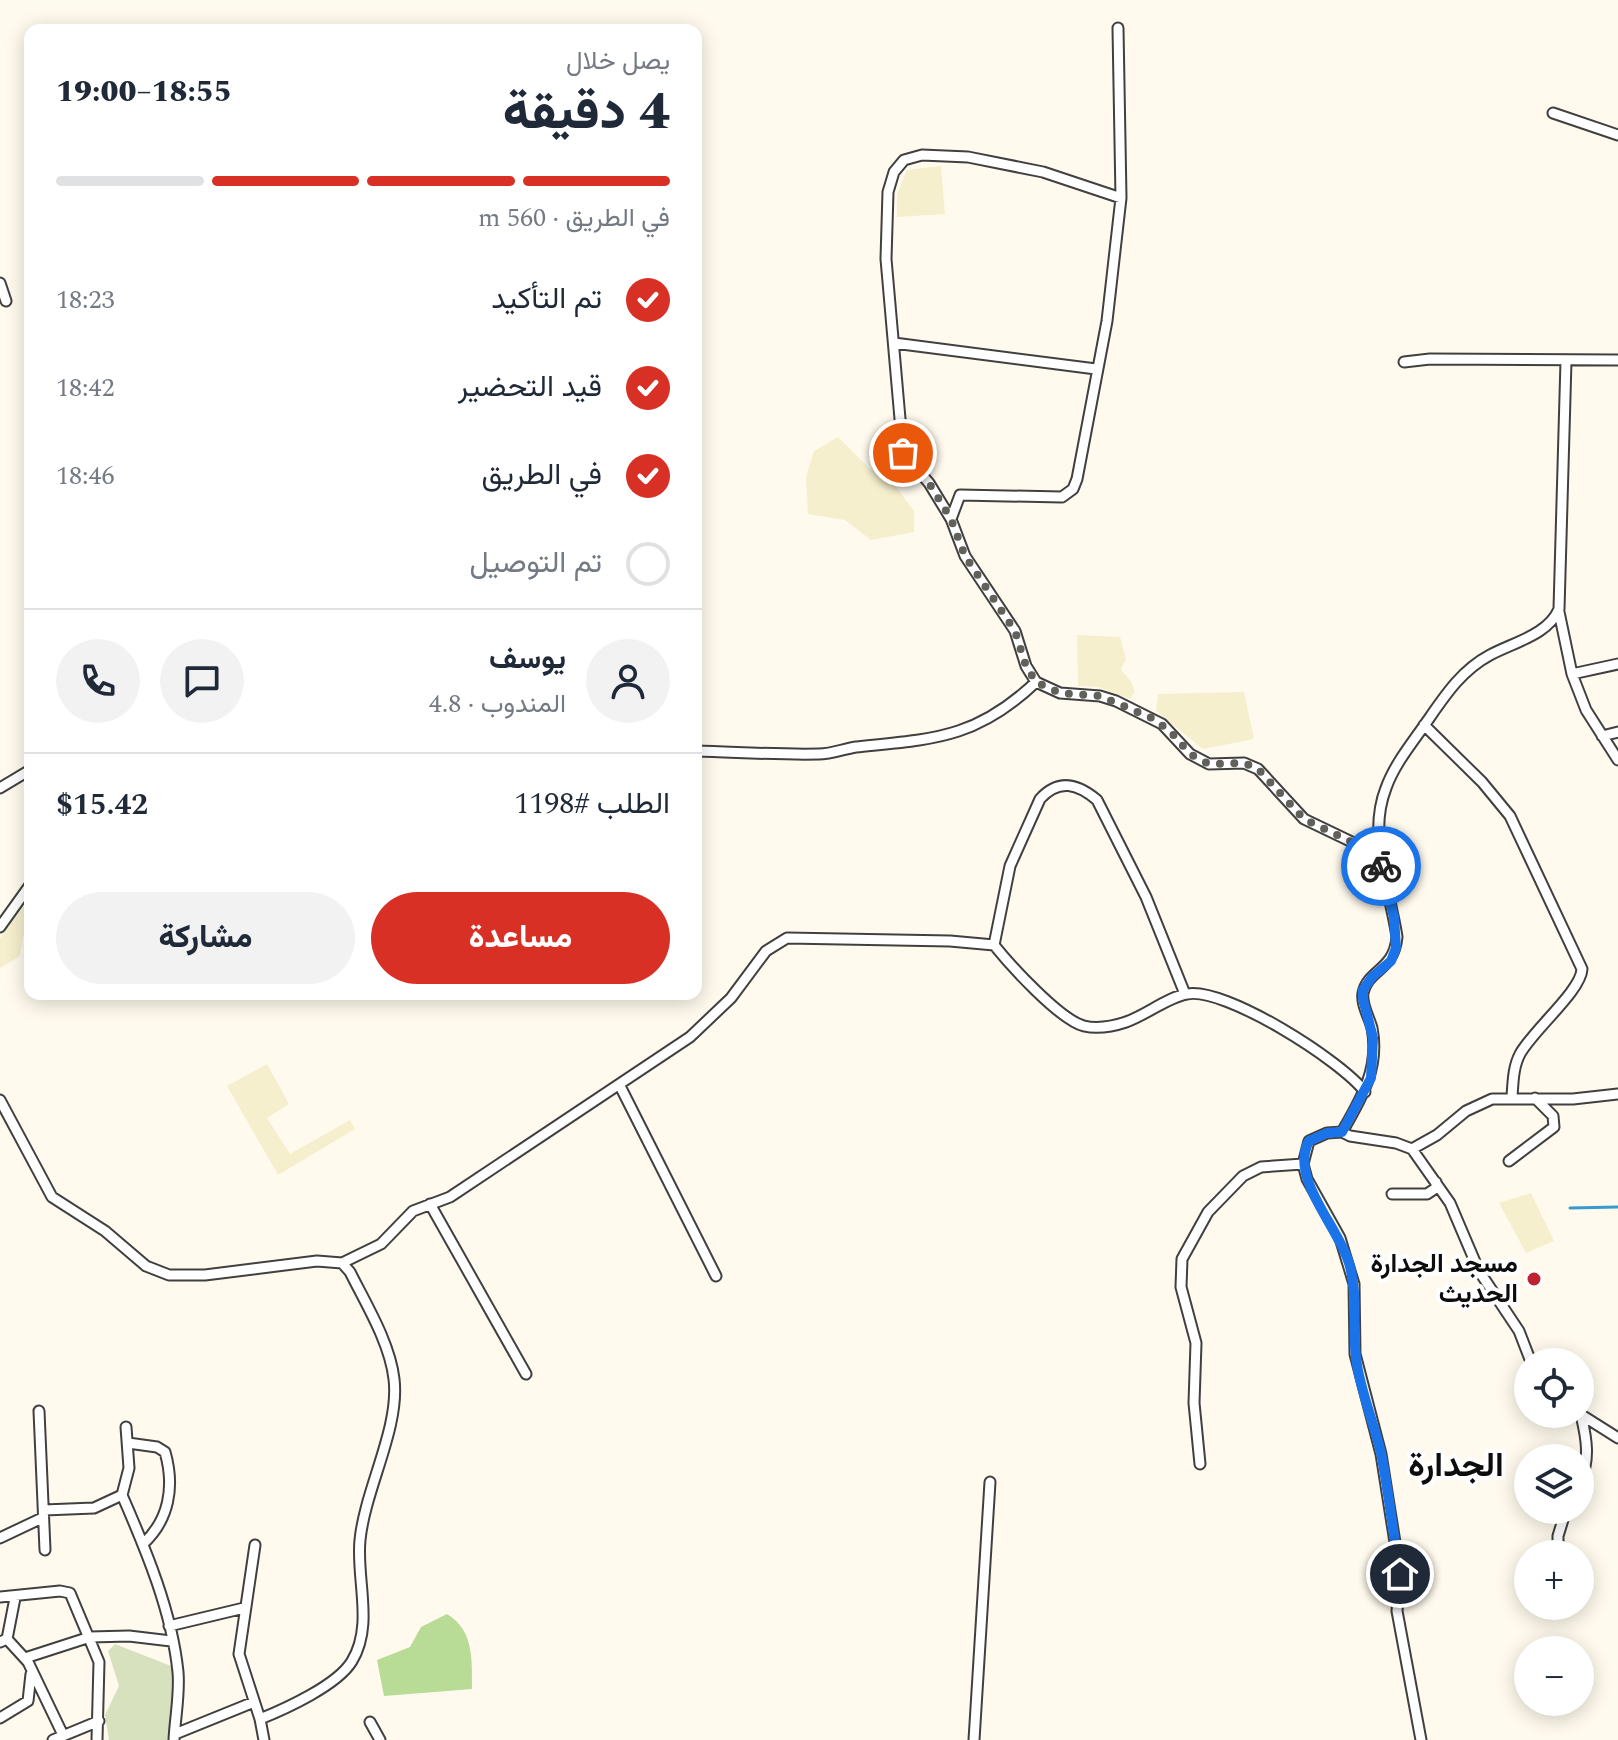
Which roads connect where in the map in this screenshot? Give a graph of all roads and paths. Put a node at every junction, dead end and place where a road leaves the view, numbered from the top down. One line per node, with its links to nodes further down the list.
1 (1118, 28): 4 (street)
2 (1553, 113): 3 (street)
3 (1618, 135)
4 (1121, 198): 7 (street); 11 (street)
5 (0, 283): 6 (street)
6 (6, 301)
7 (894, 343): 11 (street); 12 (street)
8 (1618, 360): 9 (street)
9 (1566, 361): 10 (street); 13 (street)
10 (1404, 362)
11 (1096, 369): 12 (street)
12 (951, 519): 18 (street)
13 (1559, 609): 14 (street); 15 (street)
14 (1548, 627): 15 (street); 19 (street)
15 (1563, 632): 17 (street)
16 (1618, 664): 17 (street)
17 (1572, 674): 21 (street)
18 (1036, 682): 22 (street); 26 (street)
19 (1424, 725): 26 (street); 34 (street)
20 (1618, 732): 21 (street)
21 (1602, 736): 23 (street)
22 (702, 751)
23 (1618, 760)
24 (24, 774): 25 (street)
25 (0, 788)
26 (1382, 866): 32 (street)
27 (24, 893): 28 (street)
28 (0, 927)
29 (994, 945): 30 (street); 30 (street); 31 (street)
30 (1185, 994): 32 (street)
31 (620, 1086): 43 (street); 45 (street)
32 (1365, 1092): 37 (street)
33 (1618, 1094): 35 (street)
34 (1512, 1097): 35 (street); 38 (street)
35 (1535, 1098): 39 (street)
36 (0, 1100): 44 (street)
37 (1342, 1132): 38 (street); 40 (street)
38 (1412, 1149): 41 (street)
39 (1509, 1161)
40 (1303, 1164): 53 (street); 82 (street)
41 (1436, 1182): 42 (street); 46 (street)
42 (1392, 1194)
43 (430, 1204): 44 (street); 47 (street)
44 (342, 1263): 72 (street)
45 (716, 1276)
46 (1526, 1348)
47 (526, 1374)
48 (39, 1411): 56 (street)
49 (1594, 1423): 51 (street)
50 (126, 1427): 52 (street)
51 (1618, 1438)
52 (128, 1443): 55 (street); 58 (street)
53 (1200, 1464)
54 (990, 1482): 81 (street)
55 (122, 1495): 56 (street); 58 (street)
56 (43, 1514): 57 (street); 60 (street)
57 (0, 1538)
58 (143, 1544): 64 (street)
59 (255, 1545): 63 (street)
60 (45, 1550)
61 (0, 1597): 62 (street)
62 (15, 1598): 65 (street); 66 (street)
63 (244, 1608): 64 (street); 70 (street)
64 (169, 1626): 67 (street)
65 (90, 1637): 67 (street); 68 (street); 73 (street)
66 (3, 1641): 68 (street)
67 (171, 1641): 76 (street)
68 (25, 1658): 69 (street)
69 (32, 1670): 71 (street); 75 (street)
70 (254, 1702): 72 (street); 76 (street)
71 (0, 1718)
72 (260, 1719): 79 (street)
73 (99, 1721): 75 (street); 78 (street)
74 (370, 1722): 80 (street)
75 (63, 1735): 77 (street)
76 (174, 1737)
77 (53, 1740)
78 (97, 1740)
79 (264, 1740)
80 (380, 1740)
81 (974, 1740)
82 (1421, 1740)

